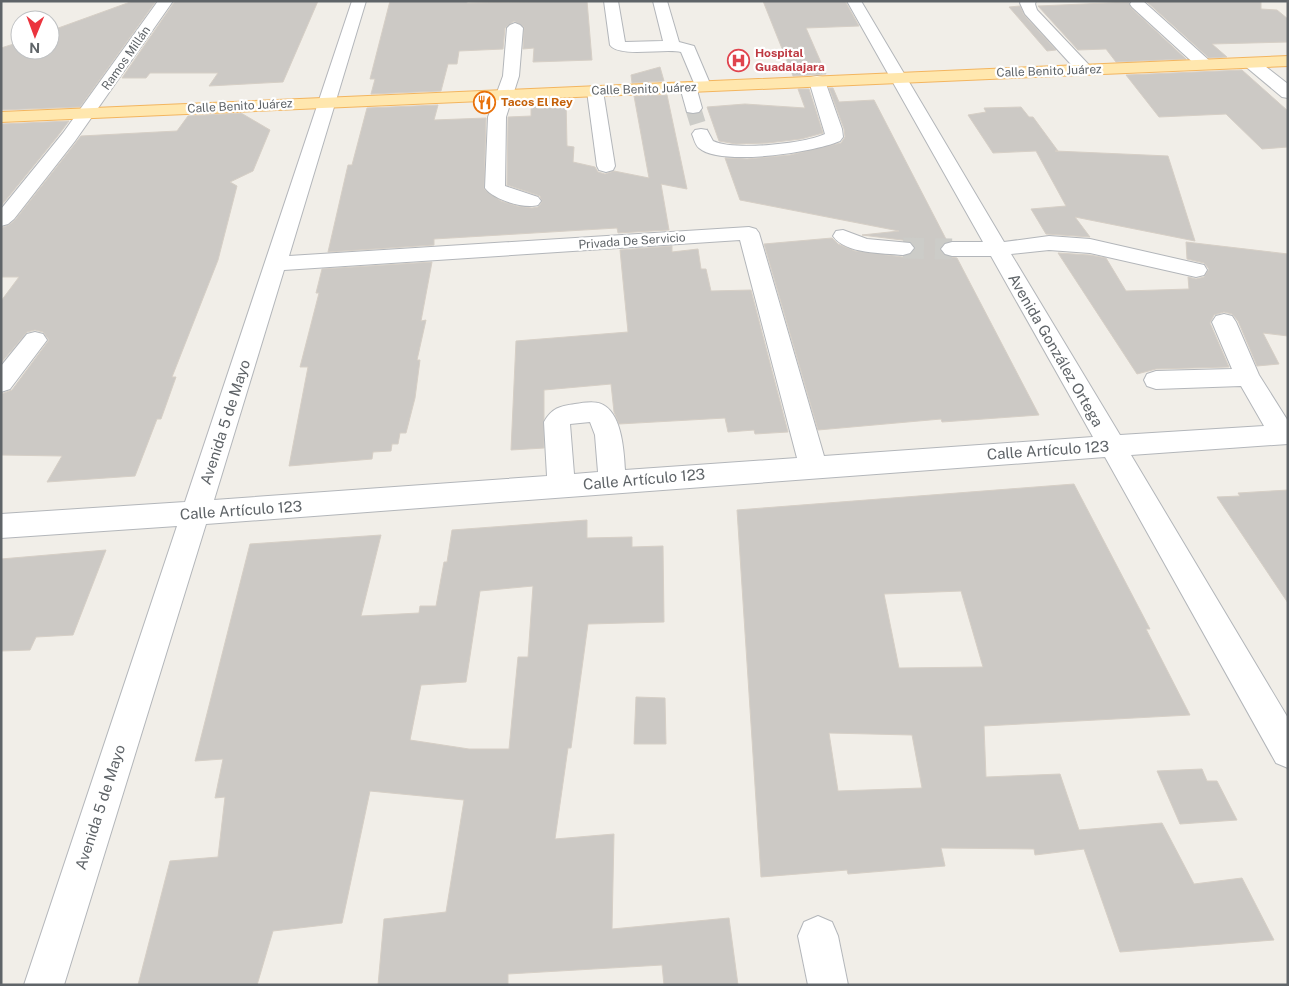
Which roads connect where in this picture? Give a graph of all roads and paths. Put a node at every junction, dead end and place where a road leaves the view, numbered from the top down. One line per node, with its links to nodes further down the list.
1 (166, 1): 22 (street, Ramos Millán)
2 (359, 1): 20 (street, Avenida 5 de Mayo)
3 (611, 1): 9 (street)
4 (660, 1): 9 (street)
5 (854, 1): 14 (street, Avenida González Ortega)
6 (1029, 1): 13 (street)
7 (1137, 4): 12 (street)
8 (515, 28): 19 (street)
9 (672, 45): 16 (street)
10 (1288, 61): 11 (main road, Calle Benito Juárez)
11 (1251, 63): 12 (main road, Calle Benito Juárez); 17 (street)
12 (1205, 65): 13 (main road, Calle Benito Juárez)
13 (1084, 69): 14 (main road, Calle Benito Juárez)
14 (898, 78): 15 (main road, Calle Benito Juárez); 31 (street, Avenida González Ortega)
15 (816, 81): 16 (main road, Calle Benito Juárez); 24 (street)
16 (695, 87): 18 (main road, Calle Benito Juárez); 21 (street)
17 (1285, 88)
18 (595, 91): 19 (main road, Calle Benito Juárez); 25 (street)
19 (504, 95): 20 (main road, Calle Benito Juárez); 26 (street)
20 (326, 102): 22 (main road, Calle Benito Juárez); 32 (street, Avenida 5 de Mayo)
21 (693, 108)
22 (86, 114): 23 (main road, Calle Benito Juárez); 27 (street, Ramos Millán)
23 (1, 117)
24 (700, 134)
25 (606, 166)
26 (530, 201)
27 (1, 220)
28 (843, 236): 29 (street)
29 (903, 248)
30 (952, 249): 31 (street)
31 (997, 249): 33 (street); 40 (street, Avenida González Ortega)
32 (275, 264): 41 (street, Privada De Servicio); 44 (street, Avenida 5 de Mayo)
33 (1196, 270)
34 (1224, 322): 36 (street)
35 (36, 340): 38 (street)
36 (1248, 376): 37 (street); 39 (street)
37 (1156, 380)
38 (1, 383)
39 (1285, 435): 40 (street, Calle Artículo 123)
40 (1112, 446): 41 (street, Calle Artículo 123); 46 (street, Avenida González Ortega)
41 (813, 466): 42 (street, Calle Artículo 123)
42 (612, 482): 43 (street, Calle Artículo 123); 43 (street)
43 (562, 486): 44 (street, Calle Artículo 123)
44 (194, 514): 45 (street, Calle Artículo 123); 48 (street, Avenida 5 de Mayo)
45 (1, 526)
46 (1288, 751)
47 (818, 936): 49 (street)
48 (44, 985)
49 (828, 985)

